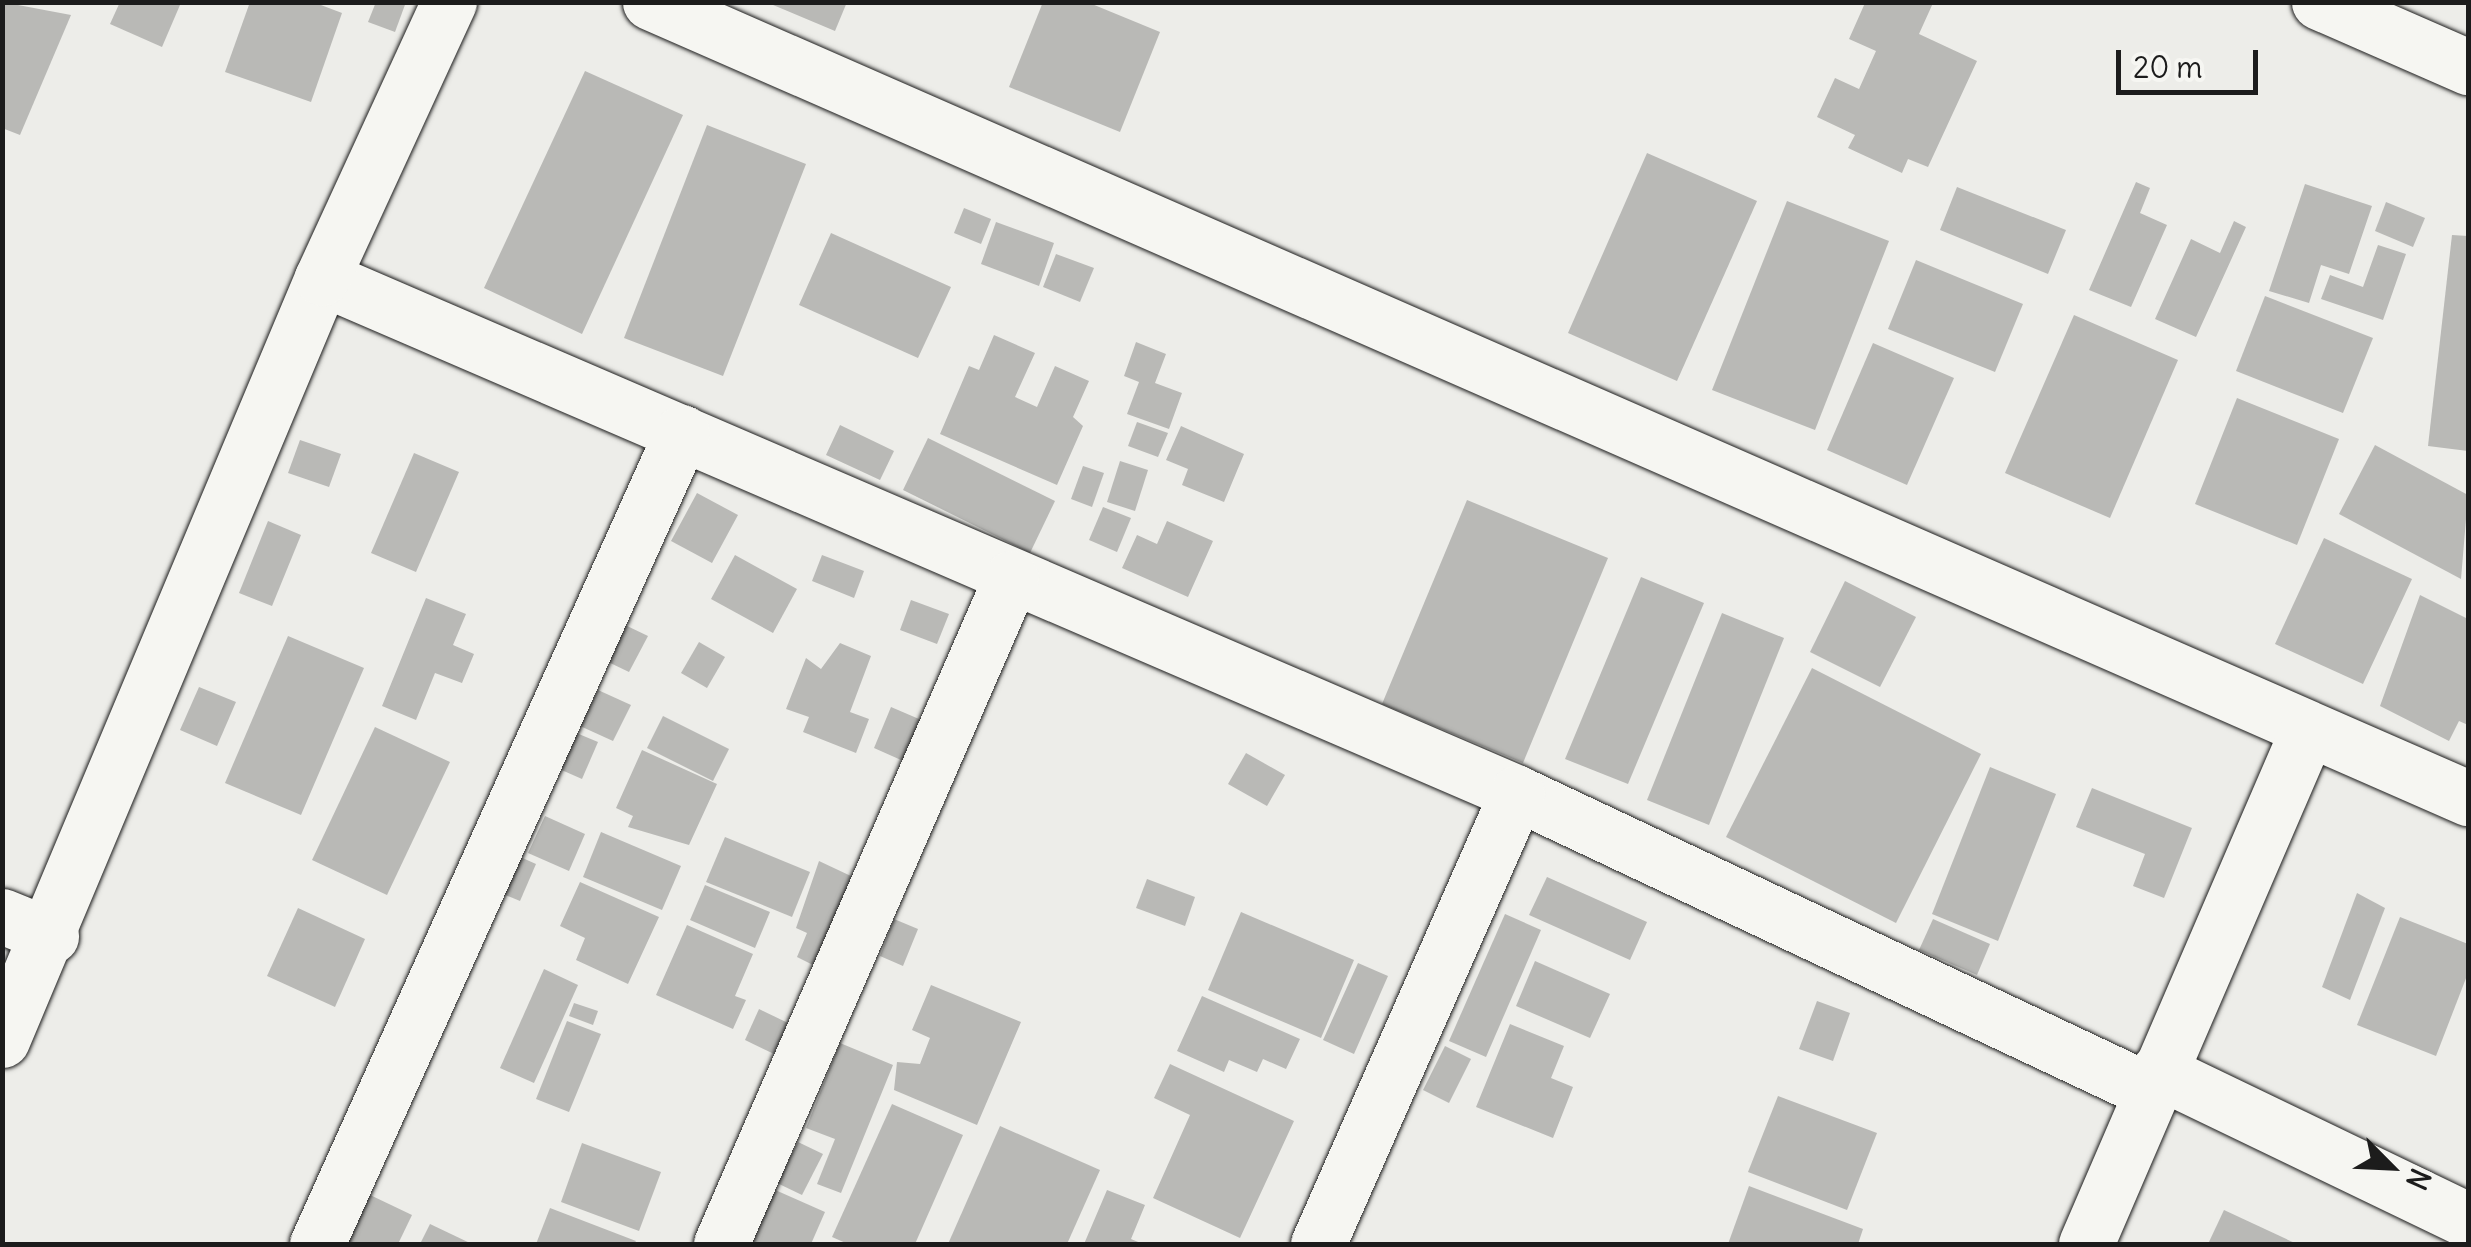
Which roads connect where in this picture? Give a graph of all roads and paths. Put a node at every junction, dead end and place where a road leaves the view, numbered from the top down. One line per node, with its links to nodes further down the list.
1 (449, 2): 5 (street)
2 (650, 2): 8 (street)
3 (2319, 2): 4 (street)
4 (2468, 67)
5 (322, 278): 6 (street); 11 (street)
6 (682, 432): 7 (street); 15 (street)
7 (1011, 578): 9 (street); 16 (street)
8 (2308, 729): 10 (street); 13 (street)
9 (1517, 793): 13 (street); 17 (street)
10 (2468, 798)
11 (27, 926): 12 (street)
12 (2, 1040)
13 (2154, 1081): 14 (street); 18 (street)
14 (2468, 1220)
15 (317, 1244)
16 (721, 1244)
17 (1318, 1244)
18 (2086, 1244)

